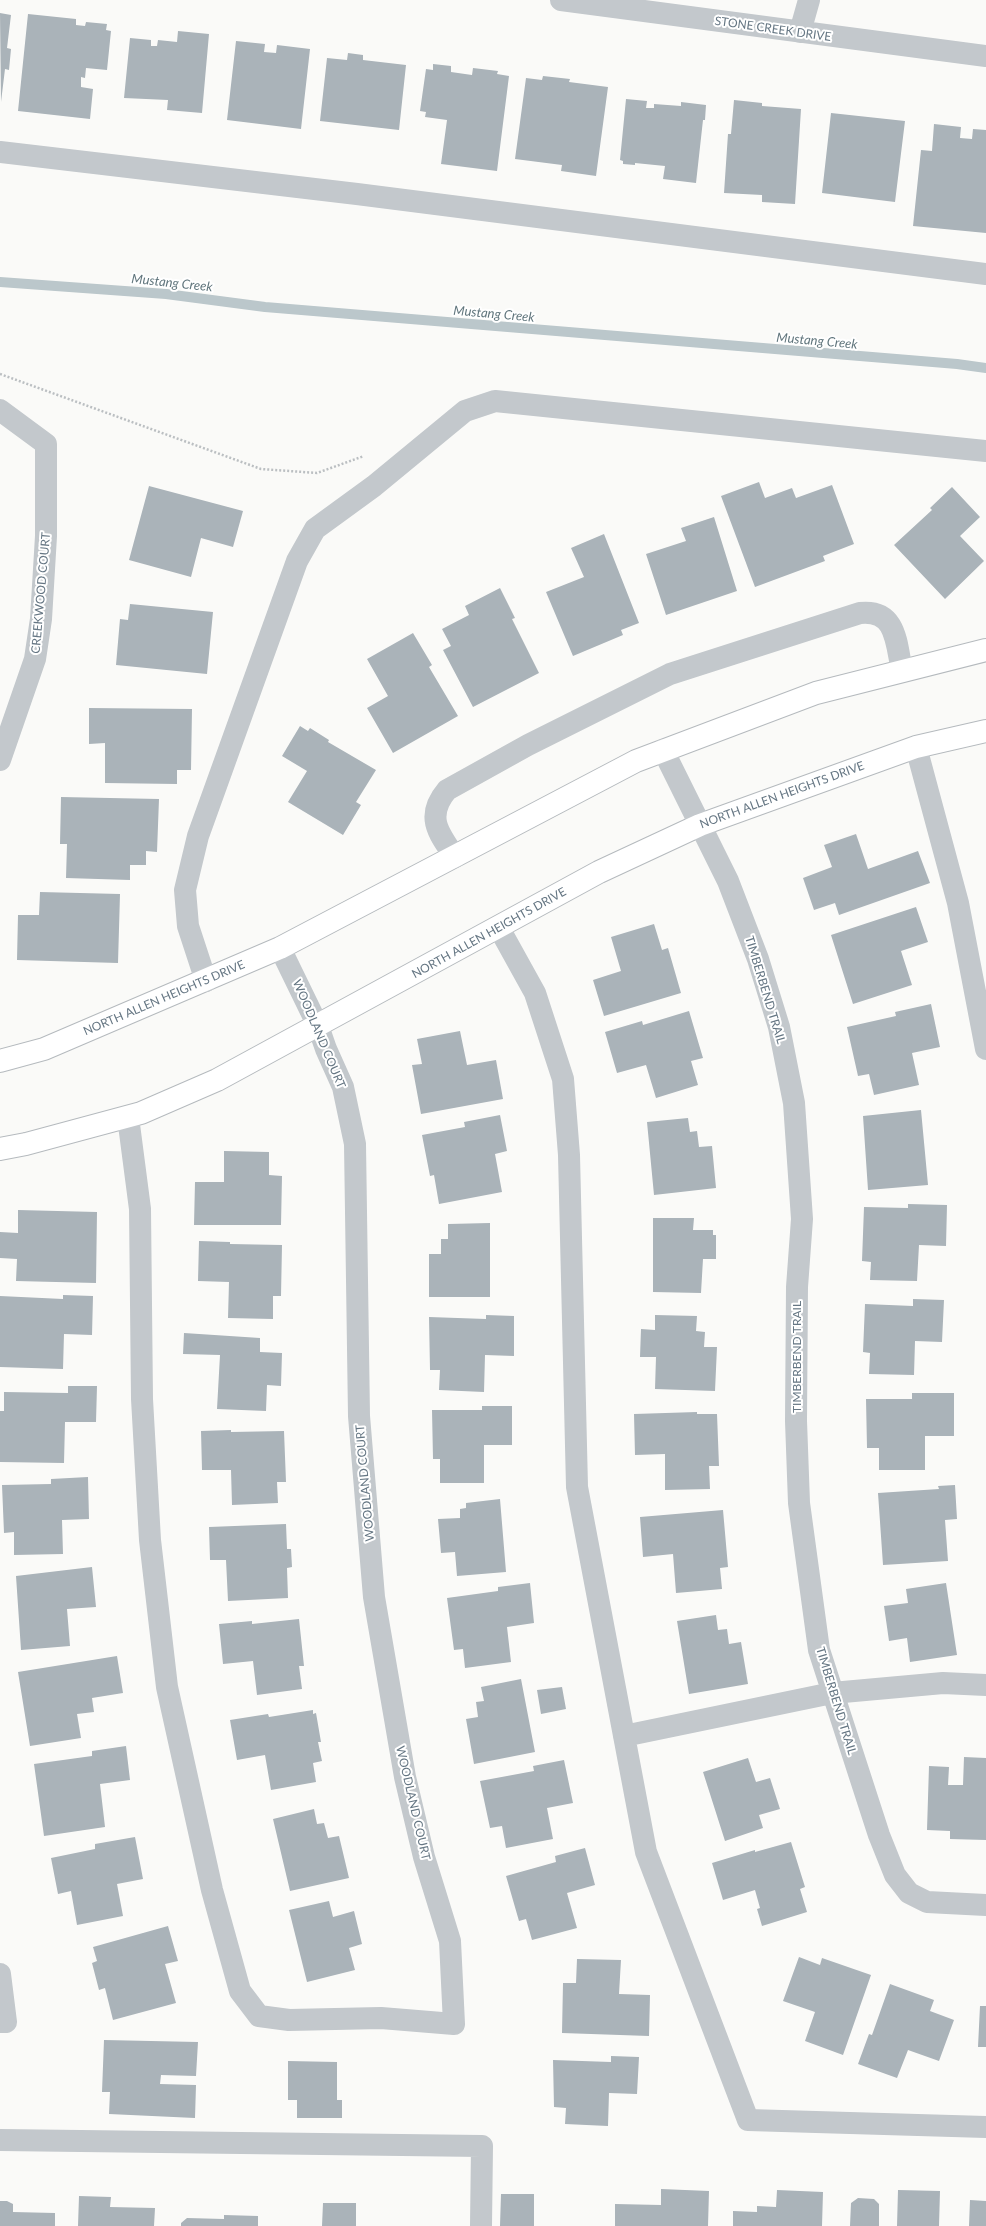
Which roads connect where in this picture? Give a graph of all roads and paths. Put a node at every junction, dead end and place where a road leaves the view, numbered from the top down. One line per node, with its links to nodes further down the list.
1 (809, 0): 3 (street)
2 (572, 1): 3 (street, STONE CREEK DRIVE)
3 (800, 32): 4 (street, STONE CREEK DRIVE)
4 (986, 56)
5 (0, 152): 6 (street)
6 (986, 274)
7 (0, 410): 14 (street, CREEKWOOD COURT)
8 (986, 451): 19 (street)
9 (986, 650): 10 (main road, NORTH ALLEN HEIGHTS DRIVE)
10 (902, 671): 13 (main road, NORTH ALLEN HEIGHTS DRIVE); 16 (street)
11 (986, 731): 12 (main road, NORTH ALLEN HEIGHTS DRIVE)
12 (916, 747): 15 (main road, NORTH ALLEN HEIGHTS DRIVE); 21 (street)
13 (663, 750): 15 (street, TIMBERBEND TRAIL); 16 (main road, NORTH ALLEN HEIGHTS DRIVE)
14 (0, 760)
15 (700, 825): 17 (main road, NORTH ALLEN HEIGHTS DRIVE); 26 (street, TIMBERBEND TRAIL)
16 (455, 857): 18 (main road, NORTH ALLEN HEIGHTS DRIVE)
17 (499, 928): 20 (main road, NORTH ALLEN HEIGHTS DRIVE); 27 (street)
18 (280, 948): 19 (main road, NORTH ALLEN HEIGHTS DRIVE); 20 (street, WOODLAND COURT)
19 (206, 981): 22 (main road, NORTH ALLEN HEIGHTS DRIVE)
20 (318, 1026): 23 (main road, NORTH ALLEN HEIGHTS DRIVE); 23 (street, WOODLAND COURT)
21 (986, 1049)
22 (0, 1061)
23 (128, 1117): 24 (main road, NORTH ALLEN HEIGHTS DRIVE)
24 (0, 1149)
25 (986, 1685): 26 (street)
26 (832, 1693): 27 (street); 28 (street, TIMBERBEND TRAIL)
27 (624, 1736): 31 (street)
28 (986, 1905)
29 (0, 1974): 30 (street)
30 (3, 2022)
31 (986, 2127)
32 (0, 2140): 33 (street)
33 (481, 2226)

